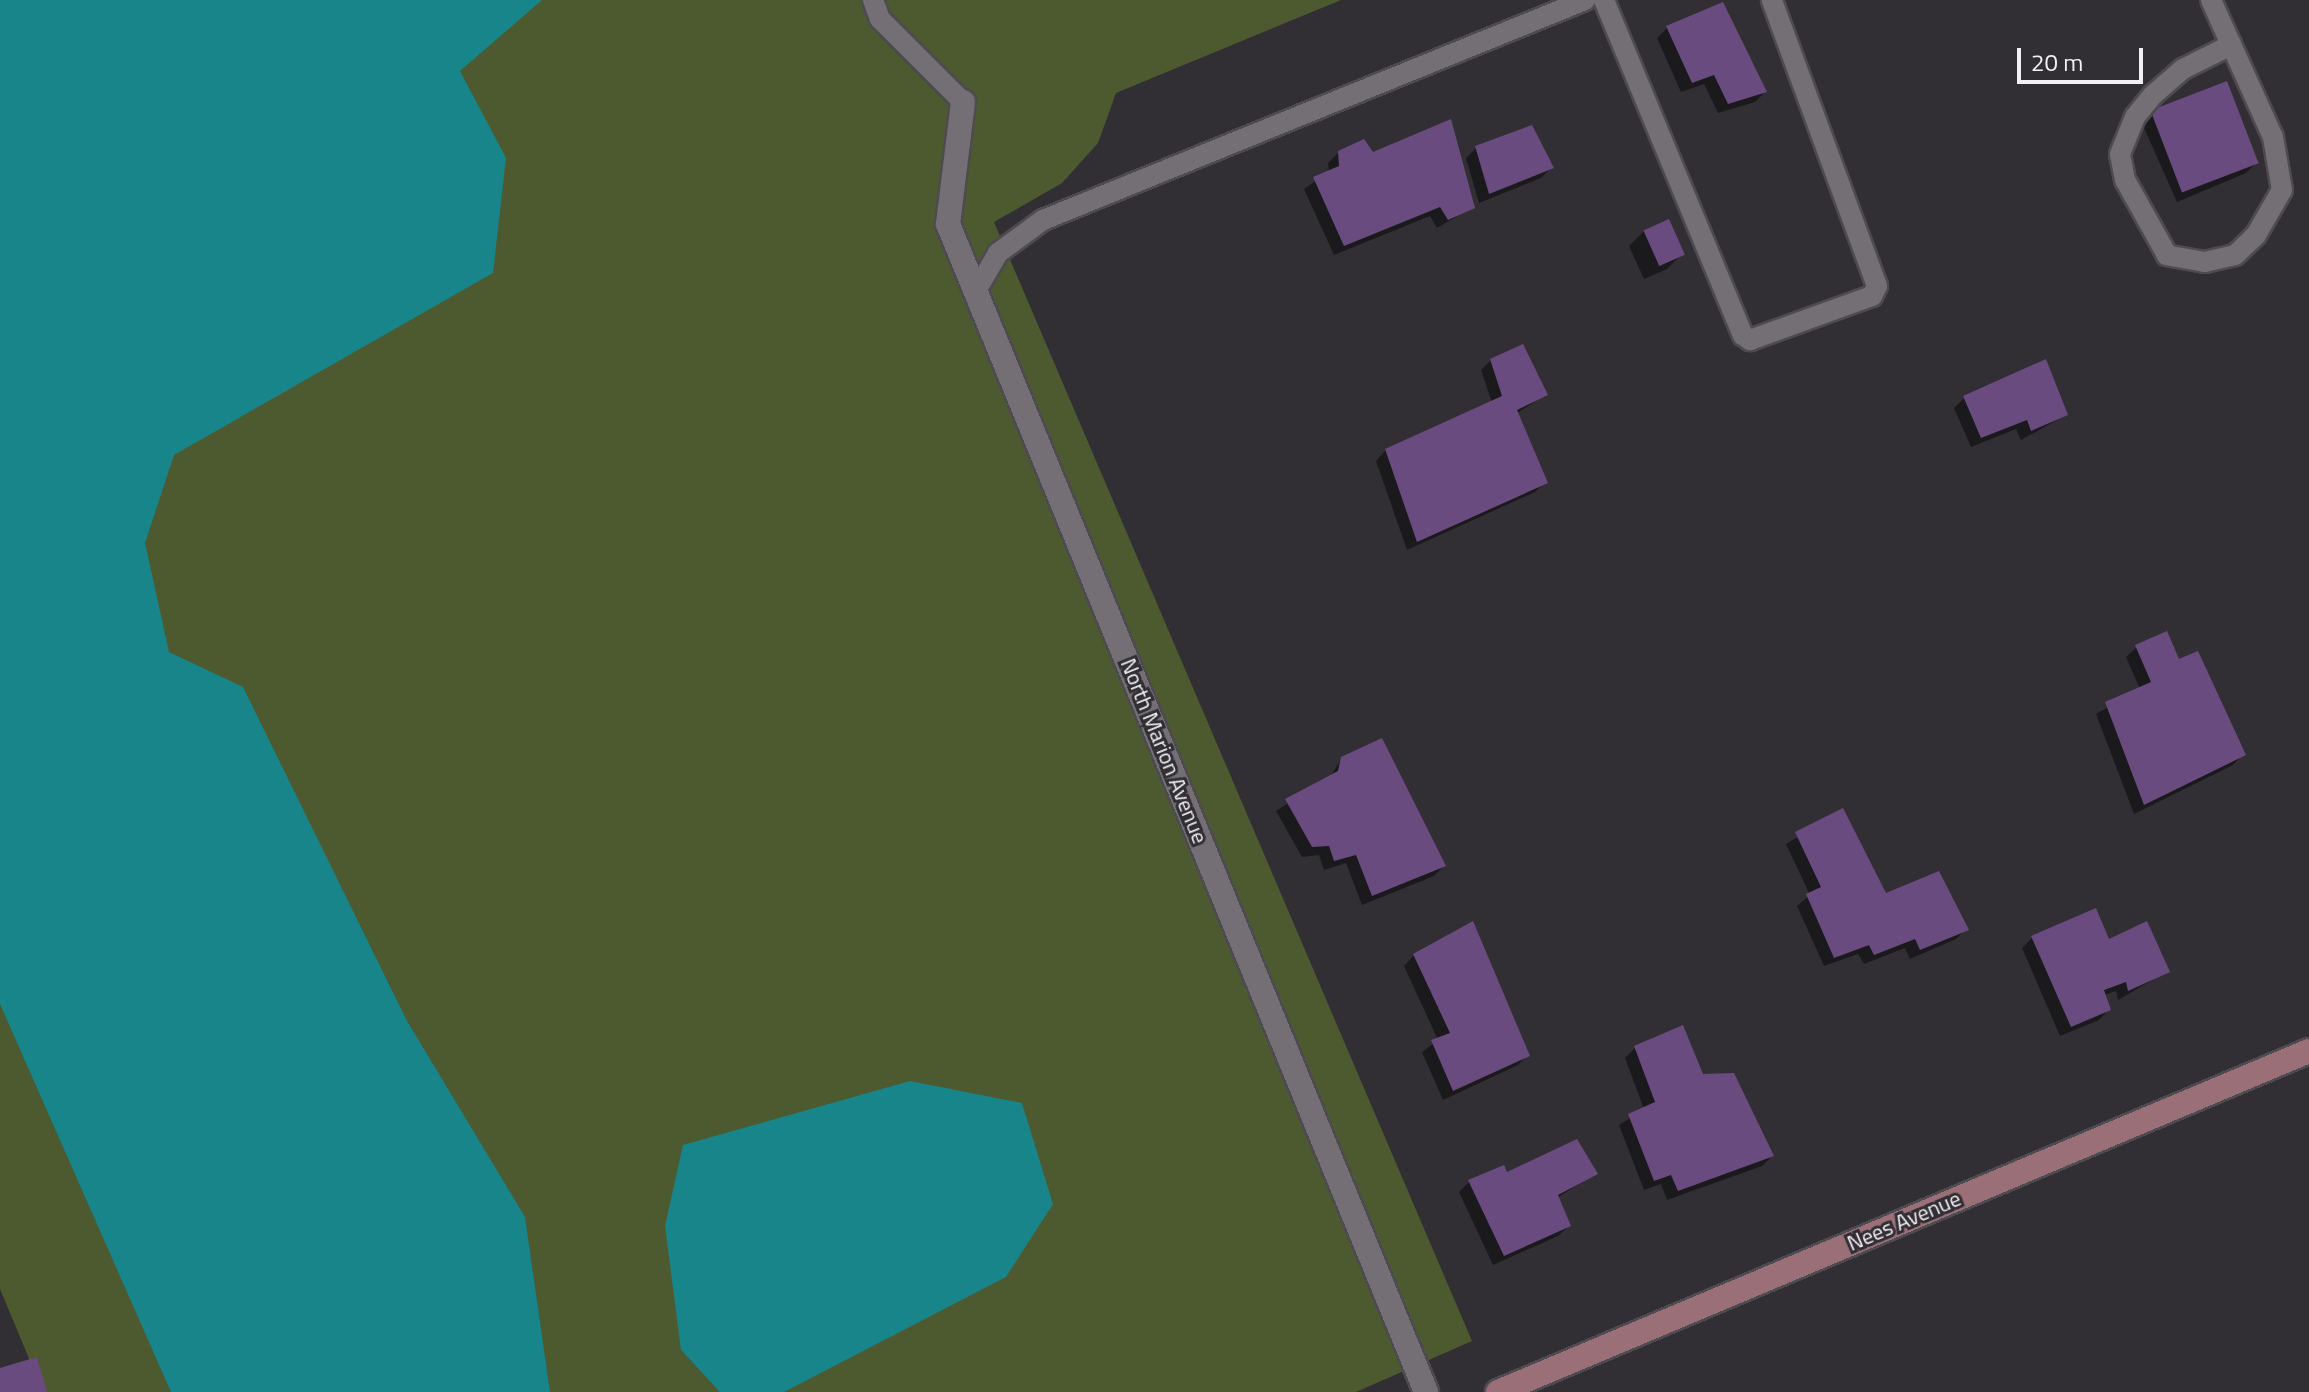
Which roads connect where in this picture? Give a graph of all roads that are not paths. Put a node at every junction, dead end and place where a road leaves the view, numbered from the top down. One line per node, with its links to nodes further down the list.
1 (873, 0): 7 (lane)
2 (1585, 0): 8 (lane)
3 (1604, 0): 4 (lane)
4 (1772, 0)
5 (2211, 0): 6 (lane)
6 (2231, 45): 6 (lane)
7 (963, 102): 8 (street, North Marion Avenue)
8 (976, 291): 10 (street, North Marion Avenue)
9 (2309, 1051): 11 (main road, Nees Avenue)
10 (1426, 1392)
11 (1498, 1392)

